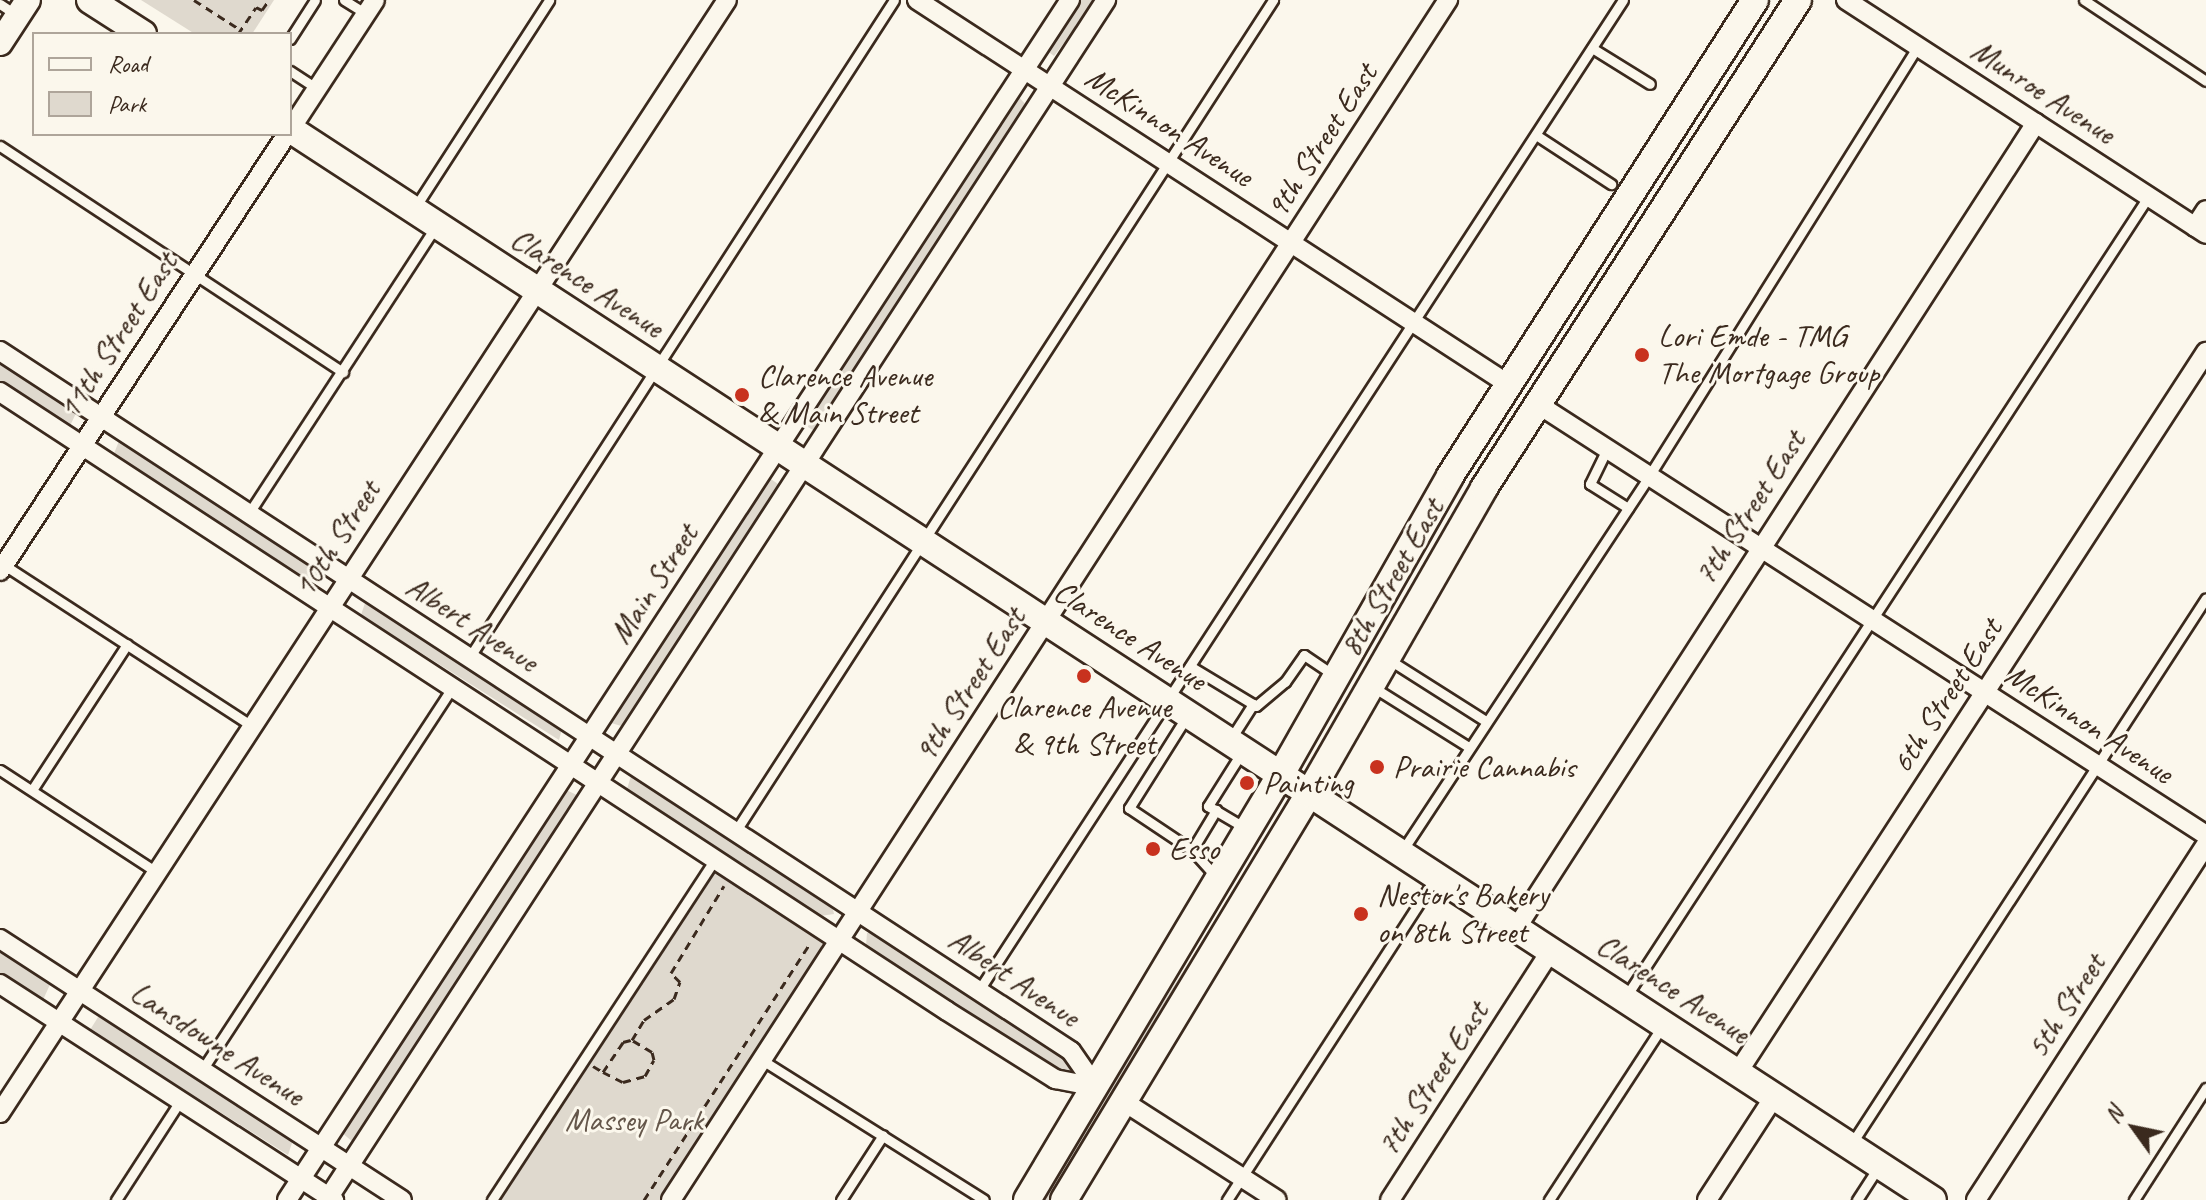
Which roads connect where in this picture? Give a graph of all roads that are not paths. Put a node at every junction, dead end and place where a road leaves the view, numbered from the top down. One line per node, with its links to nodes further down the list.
1 (90, 0): 19 (main road)
2 (315, 0): 20 (lane)
3 (344, 0): 18 (lane)
4 (549, 0): 39 (lane)
5 (727, 0): 45 (street, 10th Street)
6 (894, 0): 49 (lane)
7 (917, 0): 24 (street, McKinnon Avenue)
8 (1070, 0): 24 (street, Main Street)
9 (1106, 0): 28 (street, Main Street)
10 (1273, 0): 36 (lane)
11 (1448, 0): 43 (street, 9th Street East)
12 (1623, 0): 23 (lane)
13 (1798, 0): 53 (main road, 8th Street East)
14 (1846, 0): 22 (street, Munroe Avenue)
15 (2084, 0): 26 (lane)
16 (1752, 1): 51 (main road, 8th Street East)
17 (15, 7): 21 (street)
18 (371, 7): 29 (street, 11th Street East)
19 (140, 32)
20 (292, 36)
21 (0, 43)
22 (1918, 46): 30 (street, Munroe Avenue); 59 (lane)
23 (1592, 48): 27 (lane); 33 (lane)
24 (1025, 69): 28 (street, McKinnon Avenue); 56 (street, Main Street)
25 (292, 72): 29 (lane)
26 (2206, 81)
27 (1650, 84)
28 (1050, 86): 36 (street, McKinnon Avenue); 58 (street, Main Street)
29 (318, 89): 31 (street, 11th Street East)
30 (2036, 123): 38 (street, Munroe Avenue); 63 (street, 7th Street East)
31 (292, 127)
32 (292, 133): 39 (main road, Clarence Avenue)
33 (1536, 135): 37 (lane); 46 (lane)
34 (286, 136): 44 (street, 11th Street East)
35 (0, 146): 44 (lane)
36 (1170, 165): 43 (street, McKinnon Avenue); 62 (lane)
37 (1611, 184)
38 (2148, 197): 42 (street, Munroe Avenue); 68 (lane)
39 (413, 210): 41 (main road, Clarence Avenue)
40 (2206, 210): 42 (street)
41 (437, 225): 45 (main road, Clarence Avenue); 50 (lane)
42 (2201, 231)
43 (1292, 243): 46 (street, McKinnon Avenue); 69 (street, 9th Street East)
44 (194, 273): 50 (lane); 54 (street, 11th Street East)
45 (535, 289): 49 (main road, Clarence Avenue); 65 (street, 10th Street)
46 (1415, 322): 51 (street, McKinnon Avenue); 73 (lane)
47 (0, 351): 54 (street, Albert Avenue)
48 (2206, 352): 77 (street, 6th Street East)
49 (656, 369): 56 (main road, Clarence Avenue); 72 (lane)
50 (343, 372): 61 (lane)
51 (1508, 384): 74 (main road, 8th Street East)
52 (0, 392): 55 (street, Albert Avenue)
53 (1536, 403): 57 (street, McKinnon Avenue); 71 (main road, 8th Street East)
54 (101, 418): 55 (street, 11th Street East); 61 (street, Albert Avenue)
55 (82, 446): 64 (street, 11th Street East); 67 (street, Albert Avenue)
56 (778, 449): 58 (main road, Clarence Avenue); 82 (street, Main Street)
57 (1607, 449): 59 (street, McKinnon Avenue); 60 (lane)
58 (803, 465): 62 (main road, Clarence Avenue); 85 (street, Main Street)
59 (1649, 476): 60 (lane); 63 (street, McKinnon Avenue)
60 (1628, 508): 80 (lane)
61 (249, 513): 65 (street, Albert Avenue)
62 (923, 544): 69 (main road, Clarence Avenue); 95 (lane)
63 (1759, 548): 68 (street, McKinnon Avenue); 105 (street, 7th Street East)
64 (1, 566): 70 (lane)
65 (348, 578): 67 (street, 10th Street); 72 (street, Albert Avenue)
66 (2206, 598): 87 (lane)
67 (329, 606): 76 (street, Albert Avenue); 81 (street, 10th Street)
68 (1873, 620): 77 (street, McKinnon Avenue); 112 (lane)
69 (1047, 622): 79 (main road, Clarence Avenue); 104 (street, 9th Street East)
70 (127, 644): 81 (lane); 91 (lane)
71 (1385, 657): 75 (main road, 8th Street East); 80 (lane)
72 (469, 658): 82 (street, Albert Avenue)
73 (1190, 666): 78 (lane); 79 (lane)
74 (1336, 676): 78 (lane); 89 (main road, 8th Street East)
75 (1370, 685): 84 (lane); 92 (main road, 8th Street East)
76 (453, 686): 86 (street, Albert Avenue); 116 (lane)
77 (1985, 693): 87 (street, McKinnon Avenue); 117 (street, 6th Street East)
78 (1253, 704): 83 (lane)
79 (1178, 707): 83 (main road, Clarence Avenue); 98 (lane); 110 (lane)
80 (1484, 720): 84 (lane)
81 (250, 725): 101 (street, 10th Street)
82 (589, 737): 85 (street, Albert Avenue); 86 (street, Main Street)
83 (1237, 744): 89 (main road, Clarence Avenue); 93 (lane)
84 (1467, 746): 99 (lane)
85 (615, 754): 90 (street, Main Street); 95 (street, Albert Avenue)
86 (573, 765): 90 (street, Albert Avenue); 125 (street, Main Street)
87 (2096, 765): 96 (street, McKinnon Avenue); 126 (lane)
88 (0, 770): 91 (lane)
89 (1281, 774): 92 (main road, Clarence Avenue); 94 (main road, 8th Street East)
90 (597, 780): 100 (street, Albert Avenue); 127 (street, Main Street)
91 (32, 790): 101 (lane)
92 (1309, 794): 99 (main road, Clarence Avenue); 122 (main road, 8th Street East)
93 (1216, 810): 94 (lane); 98 (lane)
94 (1248, 829): 103 (main road, 8th Street East)
95 (735, 832): 104 (street, Albert Avenue)
96 (2206, 835)
97 (2206, 845): 148 (street, 5th Street)
98 (1192, 850): 103 (lane)
99 (1401, 852): 102 (main road, Clarence Avenue)
100 (716, 858): 107 (street, Albert Avenue); 135 (lane)
101 (155, 871): 111 (street, 10th Street)
102 (1437, 876): 105 (main road, Clarence Avenue); 129 (lane)
103 (1219, 879): 118 (main road, 8th Street East)
104 (858, 911): 107 (street, 9th Street East); 110 (street, Albert Avenue)
105 (1517, 927): 108 (main road, Clarence Avenue)
106 (0, 939): 111 (street, Lansdowne Avenue)
107 (835, 947): 115 (street, 9th Street East); 118 (street, Albert Avenue)
108 (1551, 950): 112 (main road, Clarence Avenue); 143 (street, 7th Street East)
109 (0, 984): 113 (street)
110 (979, 990): 118 (street, Albert Avenue)
111 (79, 991): 113 (street, 10th Street); 116 (street, Lansdowne Avenue)
112 (1625, 999): 114 (main road, Clarence Avenue)
113 (59, 1022): 121 (street); 123 (street, 10th Street)
114 (1663, 1025): 117 (main road, Clarence Avenue); 144 (lane)
115 (762, 1060): 124 (lane); 136 (street, 9th Street East)
116 (202, 1070): 125 (street, Lansdowne Avenue)
117 (1738, 1072): 120 (main road, Clarence Avenue)
118 (1096, 1087): 139 (main road, 8th Street East)
119 (2206, 1088): 149 (lane)
120 (1774, 1097): 126 (main road, Clarence Avenue); 145 (street)
121 (180, 1101): 130 (street); 132 (lane)
122 (1126, 1103): 129 (street); 140 (main road, 8th Street East)
123 (0, 1113)
124 (883, 1135): 137 (lane); 138 (lane)
125 (322, 1147): 127 (street, Lansdowne Avenue); 130 (street, Main Street)
126 (1850, 1147): 128 (main road, Clarence Avenue)
127 (348, 1165): 131 (street, Main Street); 134 (street, Lansdowne Avenue)
128 (1879, 1166): 146 (lane); 147 (main road, Clarence Avenue)
129 (1242, 1177): 141 (lane); 142 (street)
130 (301, 1179): 131 (street); 133 (street, Main Street)
131 (330, 1199)
132 (116, 1200)
133 (287, 1200)
134 (402, 1200)
135 (492, 1200)
136 (671, 1200)
137 (841, 1200)
138 (984, 1200)
139 (1027, 1200)
140 (1064, 1200)
141 (1227, 1200)
142 (1277, 1200)
143 (1390, 1200)
144 (1549, 1200)
145 (1707, 1200)
146 (1857, 1200)
147 (1933, 1200)
148 (1976, 1200)
149 (2134, 1200)

